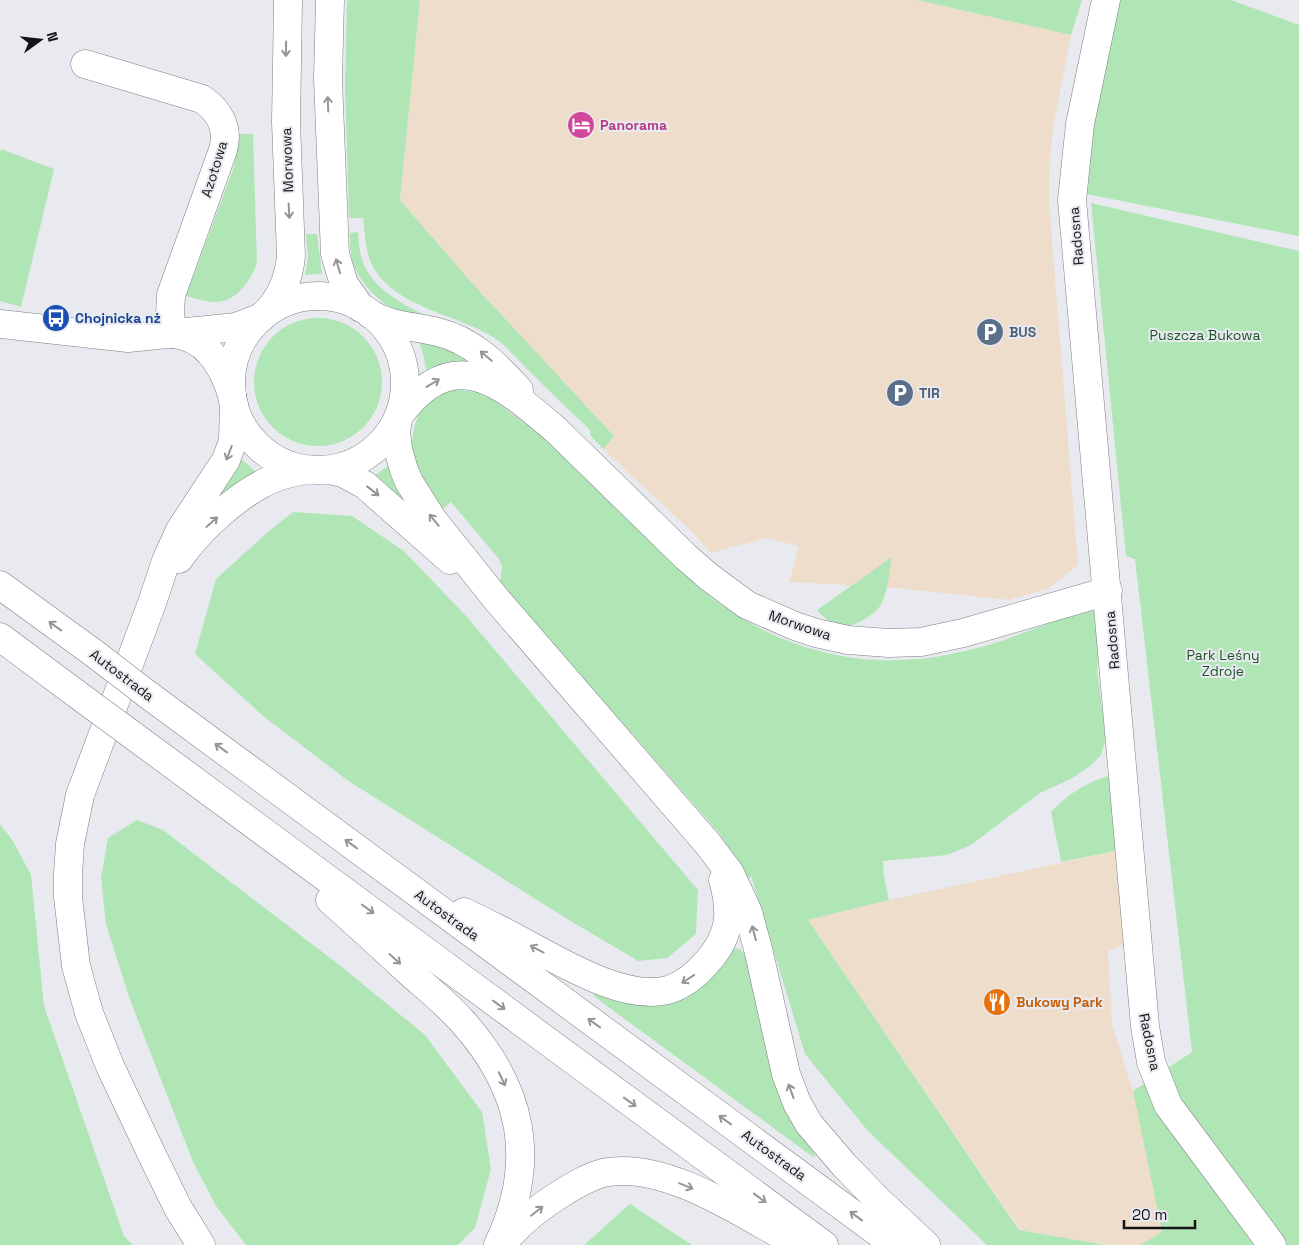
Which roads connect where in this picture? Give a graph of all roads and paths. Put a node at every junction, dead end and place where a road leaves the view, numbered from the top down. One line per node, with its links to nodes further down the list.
1 (288, 0): 6 (main road, Morwowa, one-way to 6)
2 (330, 0): 5 (main road, one-way to 2)
3 (1106, 0): 14 (main road, Radosna)
4 (85, 64): 8 (main road, Azotowa)
5 (366, 311): 6 (main road); 10 (main road); 11 (main road, Morwowa, one-way to 5)
6 (264, 315): 8 (main road); 9 (main road)
7 (0, 324): 8 (main road)
8 (172, 334): 9 (main road)
9 (233, 400): 12 (main road); 16 (main road, one-way to 16)
10 (398, 418): 11 (main road, Morwowa, one-way to 11); 12 (main road); 15 (main road, one-way to 10)
11 (556, 430): 14 (main road, Morwowa)
12 (318, 470): 15 (main road, one-way to 15); 16 (main road, one-way to 12)
13 (0, 585): 20 (main road, Autostrada, one-way to 13, bridge)
14 (1108, 591): 27 (main road, Radosna)
15 (497, 600): 19 (main road)
16 (152, 604): 21 (main road)
17 (0, 637): 18 (main road, bridge)
18 (216, 797): 22 (main road, one-way to 22); 24 (main road, one-way to 24)
19 (708, 844): 20 (main road, one-way to 20); 26 (main road, one-way to 19)
20 (391, 873): 25 (main road, Autostrada, one-way to 20)
21 (201, 1245)
22 (500, 1245): 23 (main road, one-way to 23)
23 (799, 1245)
24 (824, 1245)
25 (895, 1245)
26 (926, 1245)
27 (1272, 1245)

